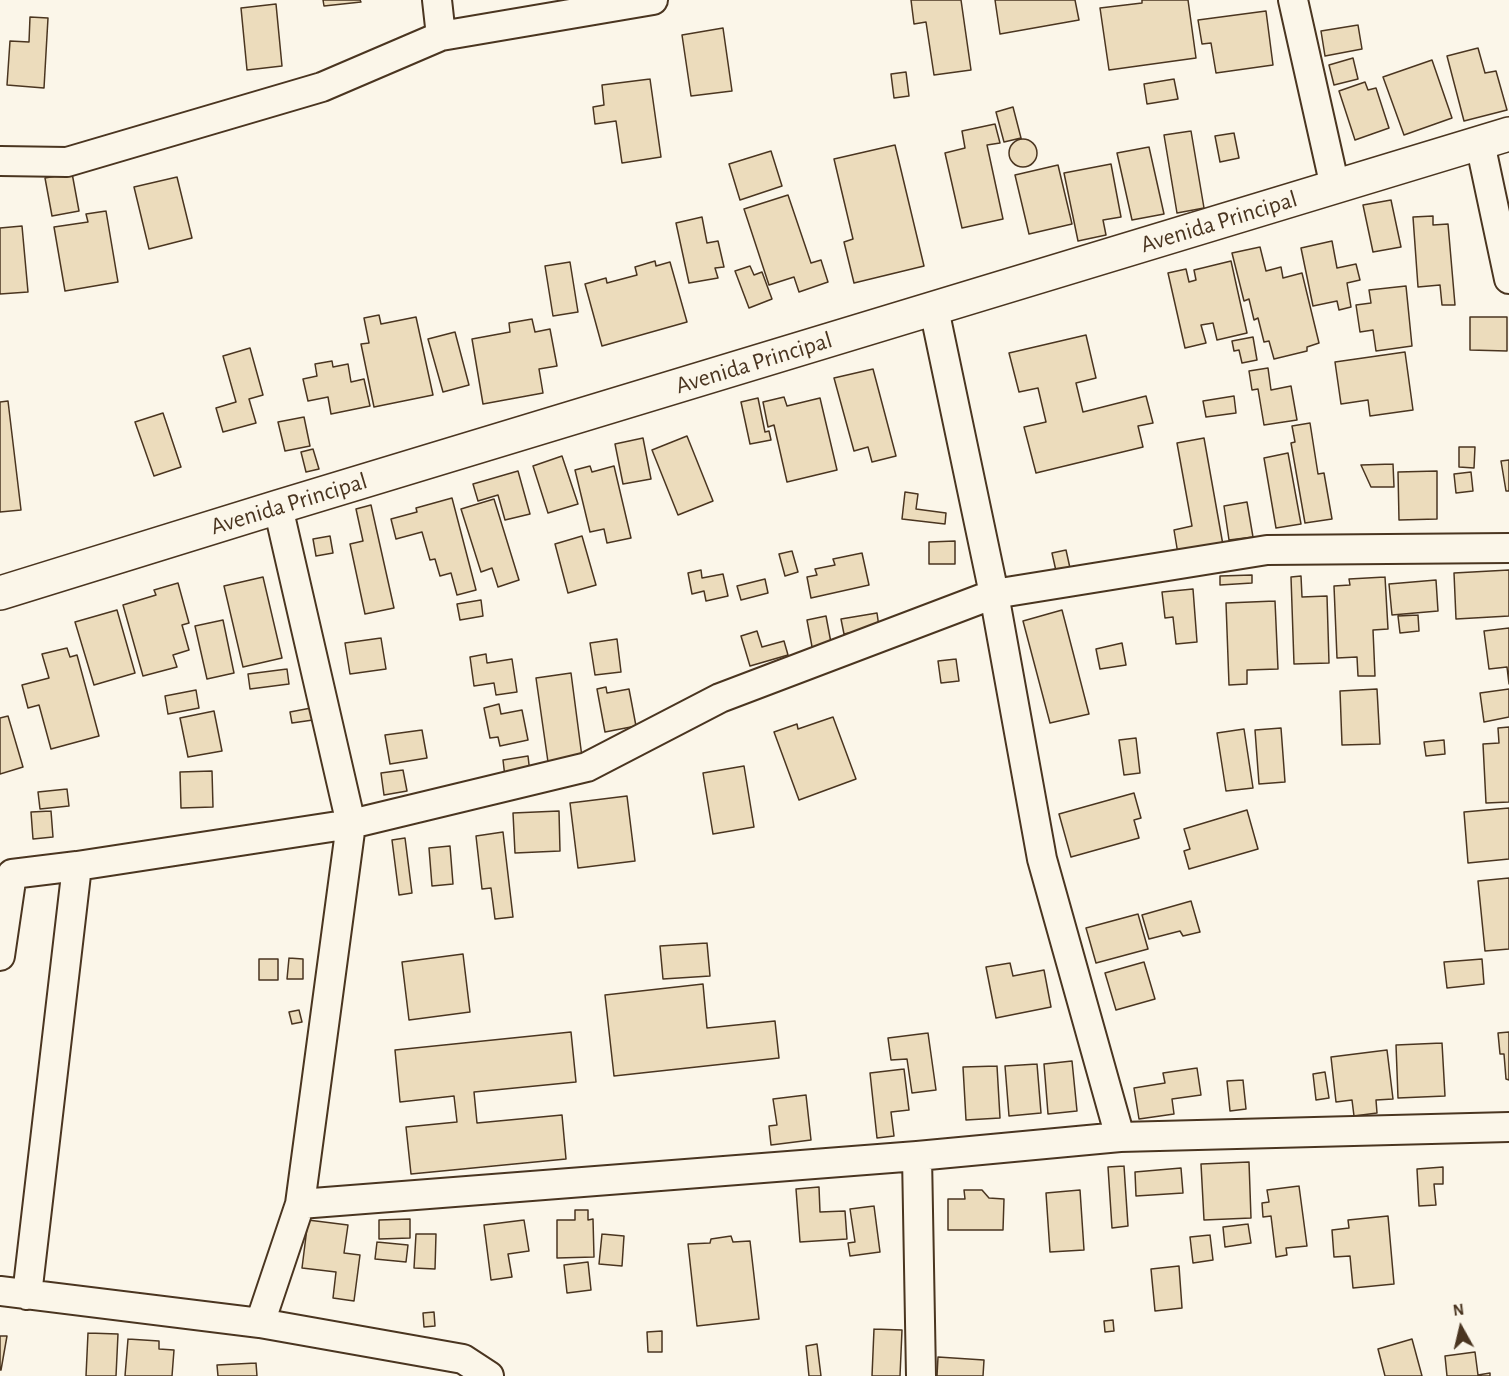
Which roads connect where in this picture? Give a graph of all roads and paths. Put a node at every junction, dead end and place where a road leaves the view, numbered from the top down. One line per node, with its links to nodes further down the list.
1 (437, 0): 4 (street)
2 (653, 0): 4 (street)
3 (1293, 0): 7 (street)
4 (441, 36): 6 (street)
5 (1494, 139): 7 (main road, Avenida Principal); 8 (street)
6 (0, 161)
7 (1335, 187): 9 (main road, Avenida Principal)
8 (1509, 279)
9 (934, 309): 10 (main road, Avenida Principal); 13 (street)
10 (278, 507): 12 (main road, Avenida Principal); 14 (street)
11 (1509, 548): 13 (street)
12 (0, 593)
13 (994, 594): 14 (street); 18 (street)
14 (351, 824): 15 (street); 20 (street)
15 (77, 866): 16 (street); 21 (street)
16 (0, 956)
17 (1509, 1126): 18 (street)
18 (1120, 1137): 19 (street)
19 (917, 1156): 20 (street); 24 (street)
20 (300, 1204): 22 (street)
21 (14, 1293): 22 (street)
22 (260, 1323): 23 (street)
23 (489, 1376)
24 (921, 1376)

